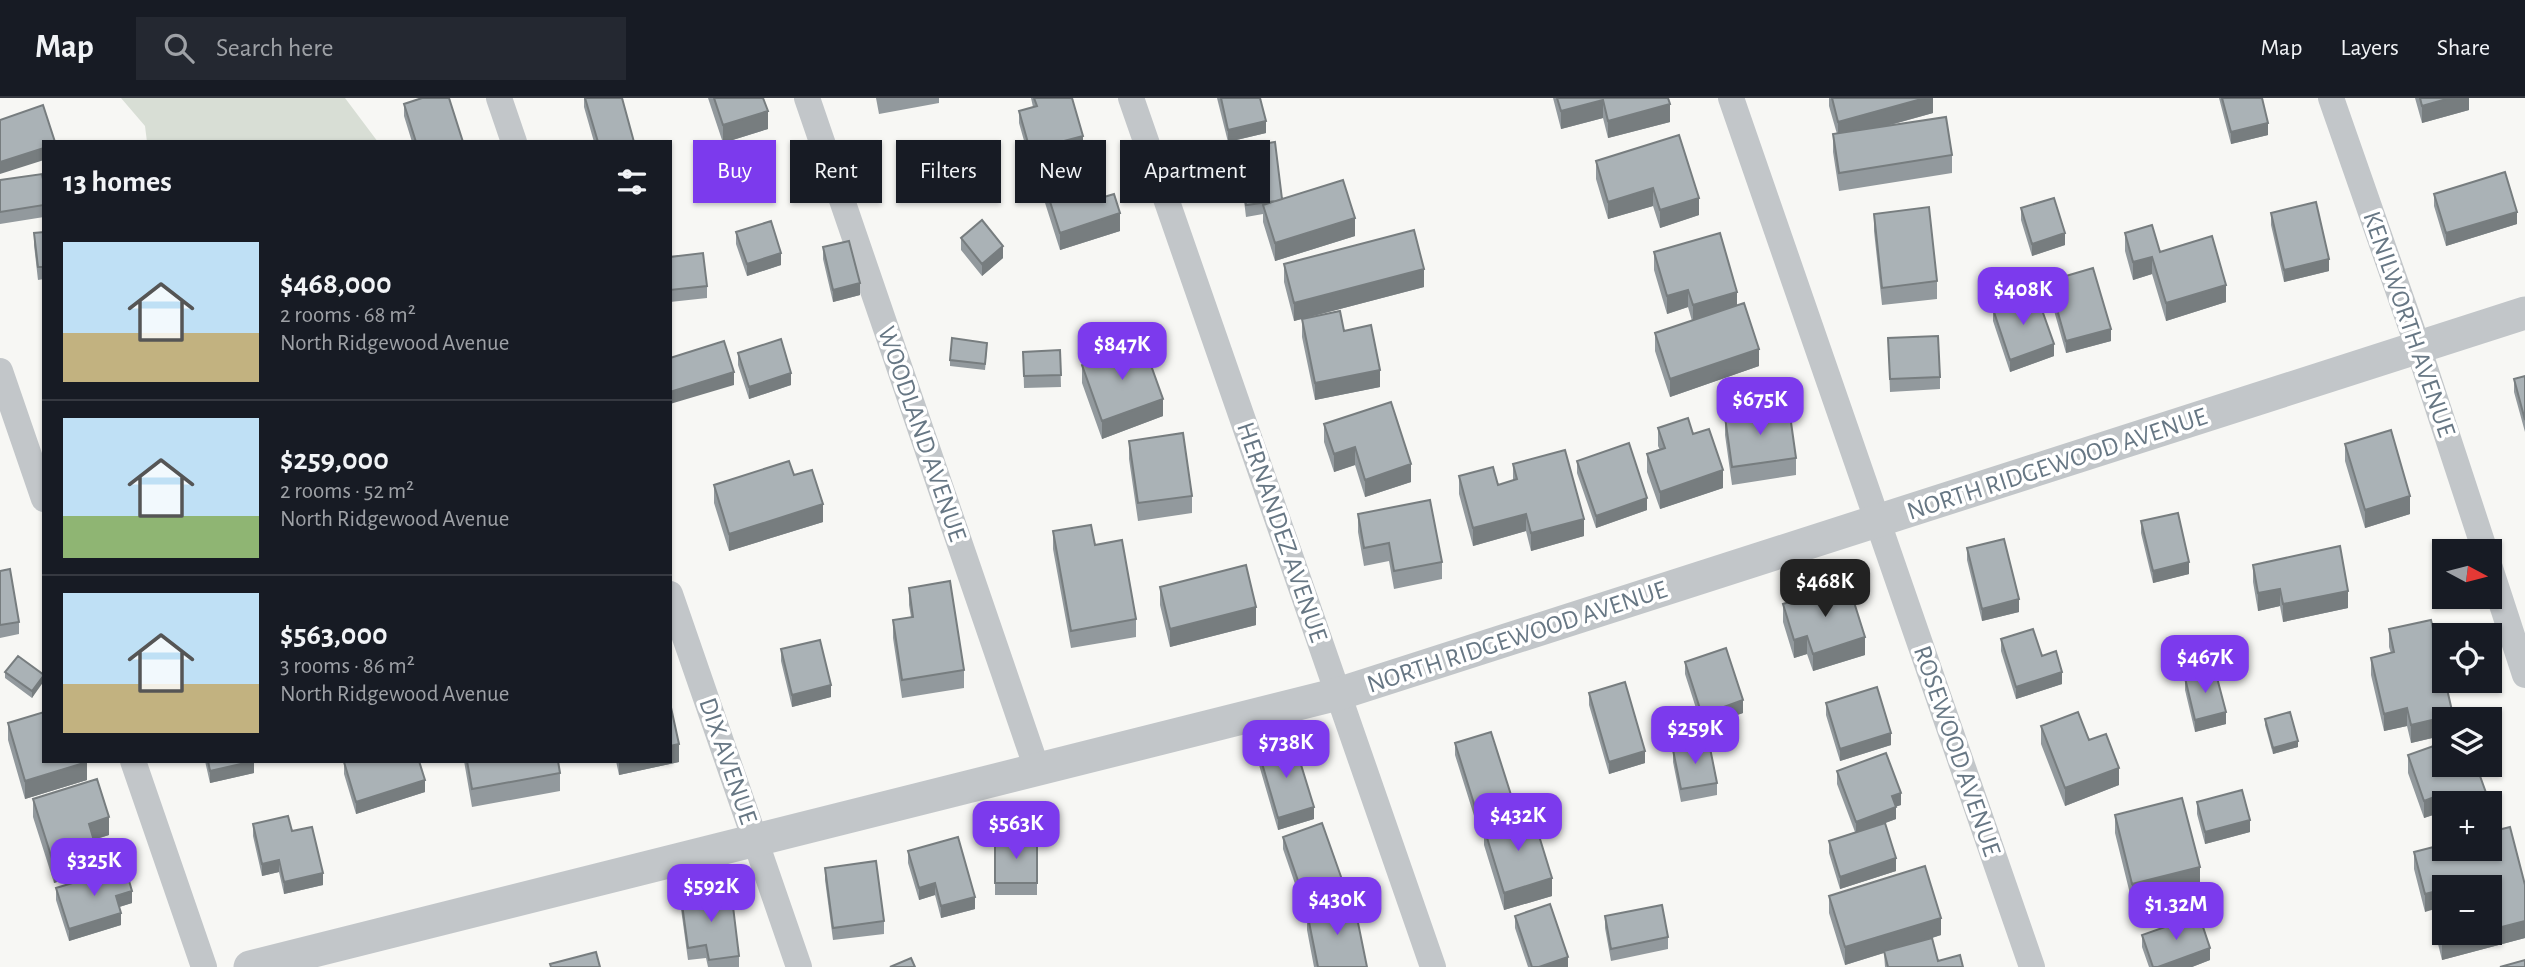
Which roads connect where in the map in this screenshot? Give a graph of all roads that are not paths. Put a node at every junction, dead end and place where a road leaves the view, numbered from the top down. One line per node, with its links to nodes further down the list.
1 (499, 98): 6 (street)
2 (807, 98): 18 (street, WOODLAND AVENUE)
3 (1131, 98): 16 (street, HERNANDEZ AVENUE)
4 (1731, 98): 11 (street, ROSEWOOD AVENUE)
5 (2331, 98): 8 (street, KENILWORTH AVENUE)
6 (513, 140)
7 (2525, 313): 8 (street, NORTH RIDGEWOOD AVENUE)
8 (2418, 347): 11 (street, NORTH RIDGEWOOD AVENUE); 12 (street, KENILWORTH AVENUE)
9 (0, 371): 10 (street)
10 (42, 493)
11 (1878, 522): 16 (street, NORTH RIDGEWOOD AVENUE); 24 (street, ROSEWOOD AVENUE)
12 (2481, 539)
13 (672, 600): 19 (street, DIX AVENUE)
14 (2502, 605): 15 (street)
15 (2525, 675)
16 (1338, 694): 18 (street, NORTH RIDGEWOOD AVENUE); 23 (street, HERNANDEZ AVENUE)
17 (135, 763): 20 (street)
18 (1037, 769): 19 (street, NORTH RIDGEWOOD AVENUE)
19 (755, 840): 21 (street, NORTH RIDGEWOOD AVENUE); 22 (street, DIX AVENUE)
20 (204, 967)
21 (250, 967)
22 (799, 967)
23 (1433, 967)
24 (2032, 967)

